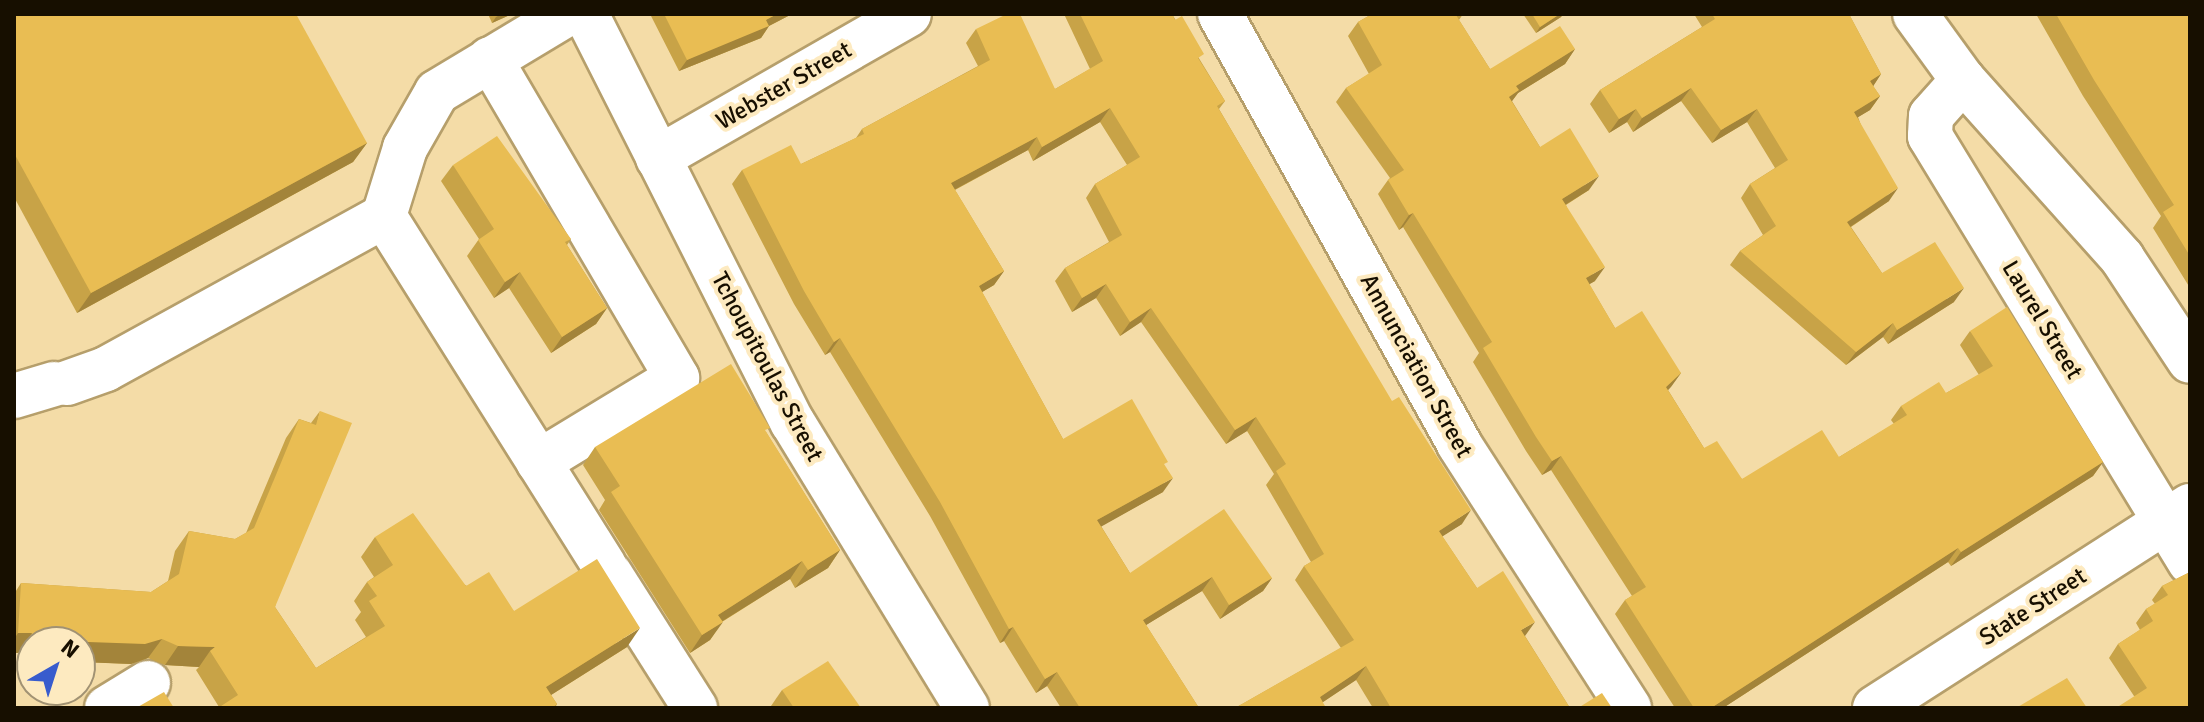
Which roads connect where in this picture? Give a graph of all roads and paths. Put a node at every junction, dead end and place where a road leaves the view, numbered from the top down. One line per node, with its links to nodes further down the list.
1 (567, 14): 6 (street)
2 (586, 14): 8 (street, Tchoupitoulas Street)
3 (909, 14): 8 (street, Webster Street)
4 (1220, 14): 19 (street, Annunciation Street)
5 (1915, 14): 7 (street)
6 (490, 59): 9 (street); 12 (street)
7 (1963, 80): 10 (street); 13 (street, Laurel Street)
8 (658, 158): 18 (street, Tchoupitoulas Street)
9 (384, 216): 11 (street); 12 (street)
10 (2190, 361)
11 (45, 388)
12 (539, 462): 17 (street)
13 (2177, 514): 14 (street, Laurel Street); 20 (street, State Street)
14 (2190, 562)
15 (148, 683): 16 (street)
16 (107, 708)
17 (695, 708)
18 (967, 708)
19 (1629, 708)
20 (1875, 708)

